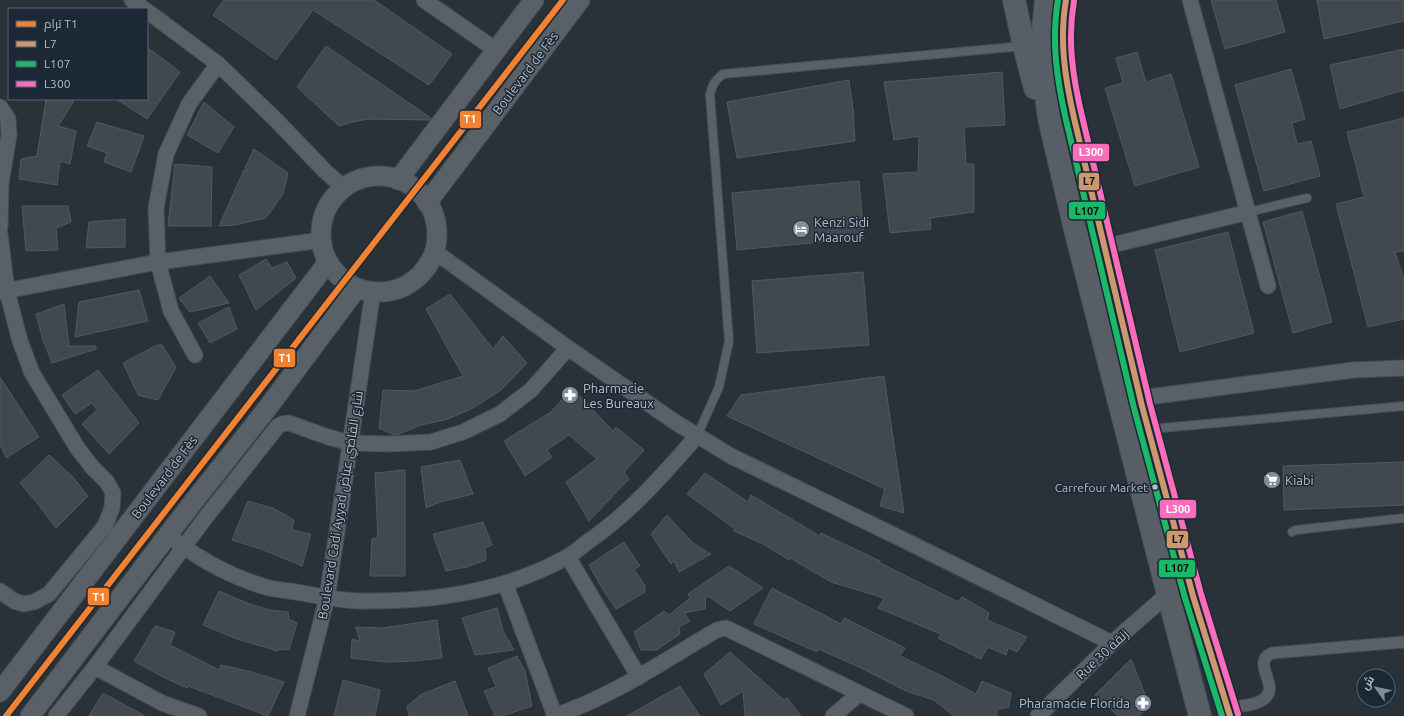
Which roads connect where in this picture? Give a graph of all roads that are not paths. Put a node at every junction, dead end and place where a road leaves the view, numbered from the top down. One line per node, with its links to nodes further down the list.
1 (132, 0): 9 (street)
2 (424, 0): 12 (street)
3 (534, 0): 12 (street)
4 (580, 0): 19 (street, Boulevard de Fès)
5 (1014, 0): 11 (main road)
6 (1046, 0): 15 (main road)
7 (1066, 0): 24 (main road)
8 (1190, 0): 20 (street)
9 (143, 8)
10 (148, 12): 13 (street)
11 (1024, 46): 15 (main road); 37 (lane)
12 (496, 50): 16 (street)
13 (218, 64): 17 (street); 26 (street)
14 (0, 107): 21 (street)
15 (1049, 118): 46 (main road)
16 (398, 180): 17 (street); 19 (street)
17 (344, 188): 23 (street)
18 (1306, 198): 20 (lane)
19 (427, 203): 25 (street)
20 (1249, 212): 24 (street); 28 (street)
21 (0, 227)
22 (0, 234): 30 (street)
23 (322, 240): 26 (street); 27 (street)
24 (1104, 247): 34 (main road)
25 (434, 251): 29 (street); 31 (street)
26 (158, 262): 30 (street); 32 (street)
27 (328, 262): 29 (street); 52 (street, Boulevard de Fès)
28 (1268, 286)
29 (365, 290): 38 (street, Boulevard Cadi Ayyad شارع القاضي عياض); 41 (street)
30 (4, 291): 45 (street)
31 (568, 348): 37 (street); 38 (street)
32 (194, 355)
33 (1404, 368): 34 (street)
34 (1141, 398): 36 (main road)
35 (1404, 406): 36 (lane)
36 (1149, 429): 54 (main road)
37 (697, 436): 43 (street); 49 (street)
38 (351, 443): 42 (street); 47 (street, Boulevard Cadi Ayyad شارع القاضي عياض)
39 (1404, 518): 40 (lane)
40 (1292, 532)
41 (168, 536): 42 (street); 55 (street)
42 (184, 548): 47 (street); 50 (street)
43 (568, 556): 44 (street); 51 (street)
44 (505, 583): 47 (street); 59 (street)
45 (0, 591)
46 (1168, 594): 49 (street, Rue 30 زنقة); 63 (main road)
47 (327, 598): 58 (street, Boulevard Cadi Ayyad شارع القاضي عياض)
48 (1404, 642): 54 (street)
49 (1112, 643): 62 (street, Rue 30 زنقة)
50 (95, 667): 56 (street); 57 (street)
51 (639, 677): 53 (street); 59 (street)
52 (0, 692)
53 (859, 694): 60 (street); 61 (street)
54 (1229, 712)
55 (30, 716)
56 (56, 716)
57 (198, 716)
58 (297, 716)
59 (555, 716)
60 (833, 716)
61 (906, 716)
62 (1038, 716)
63 (1200, 716)

